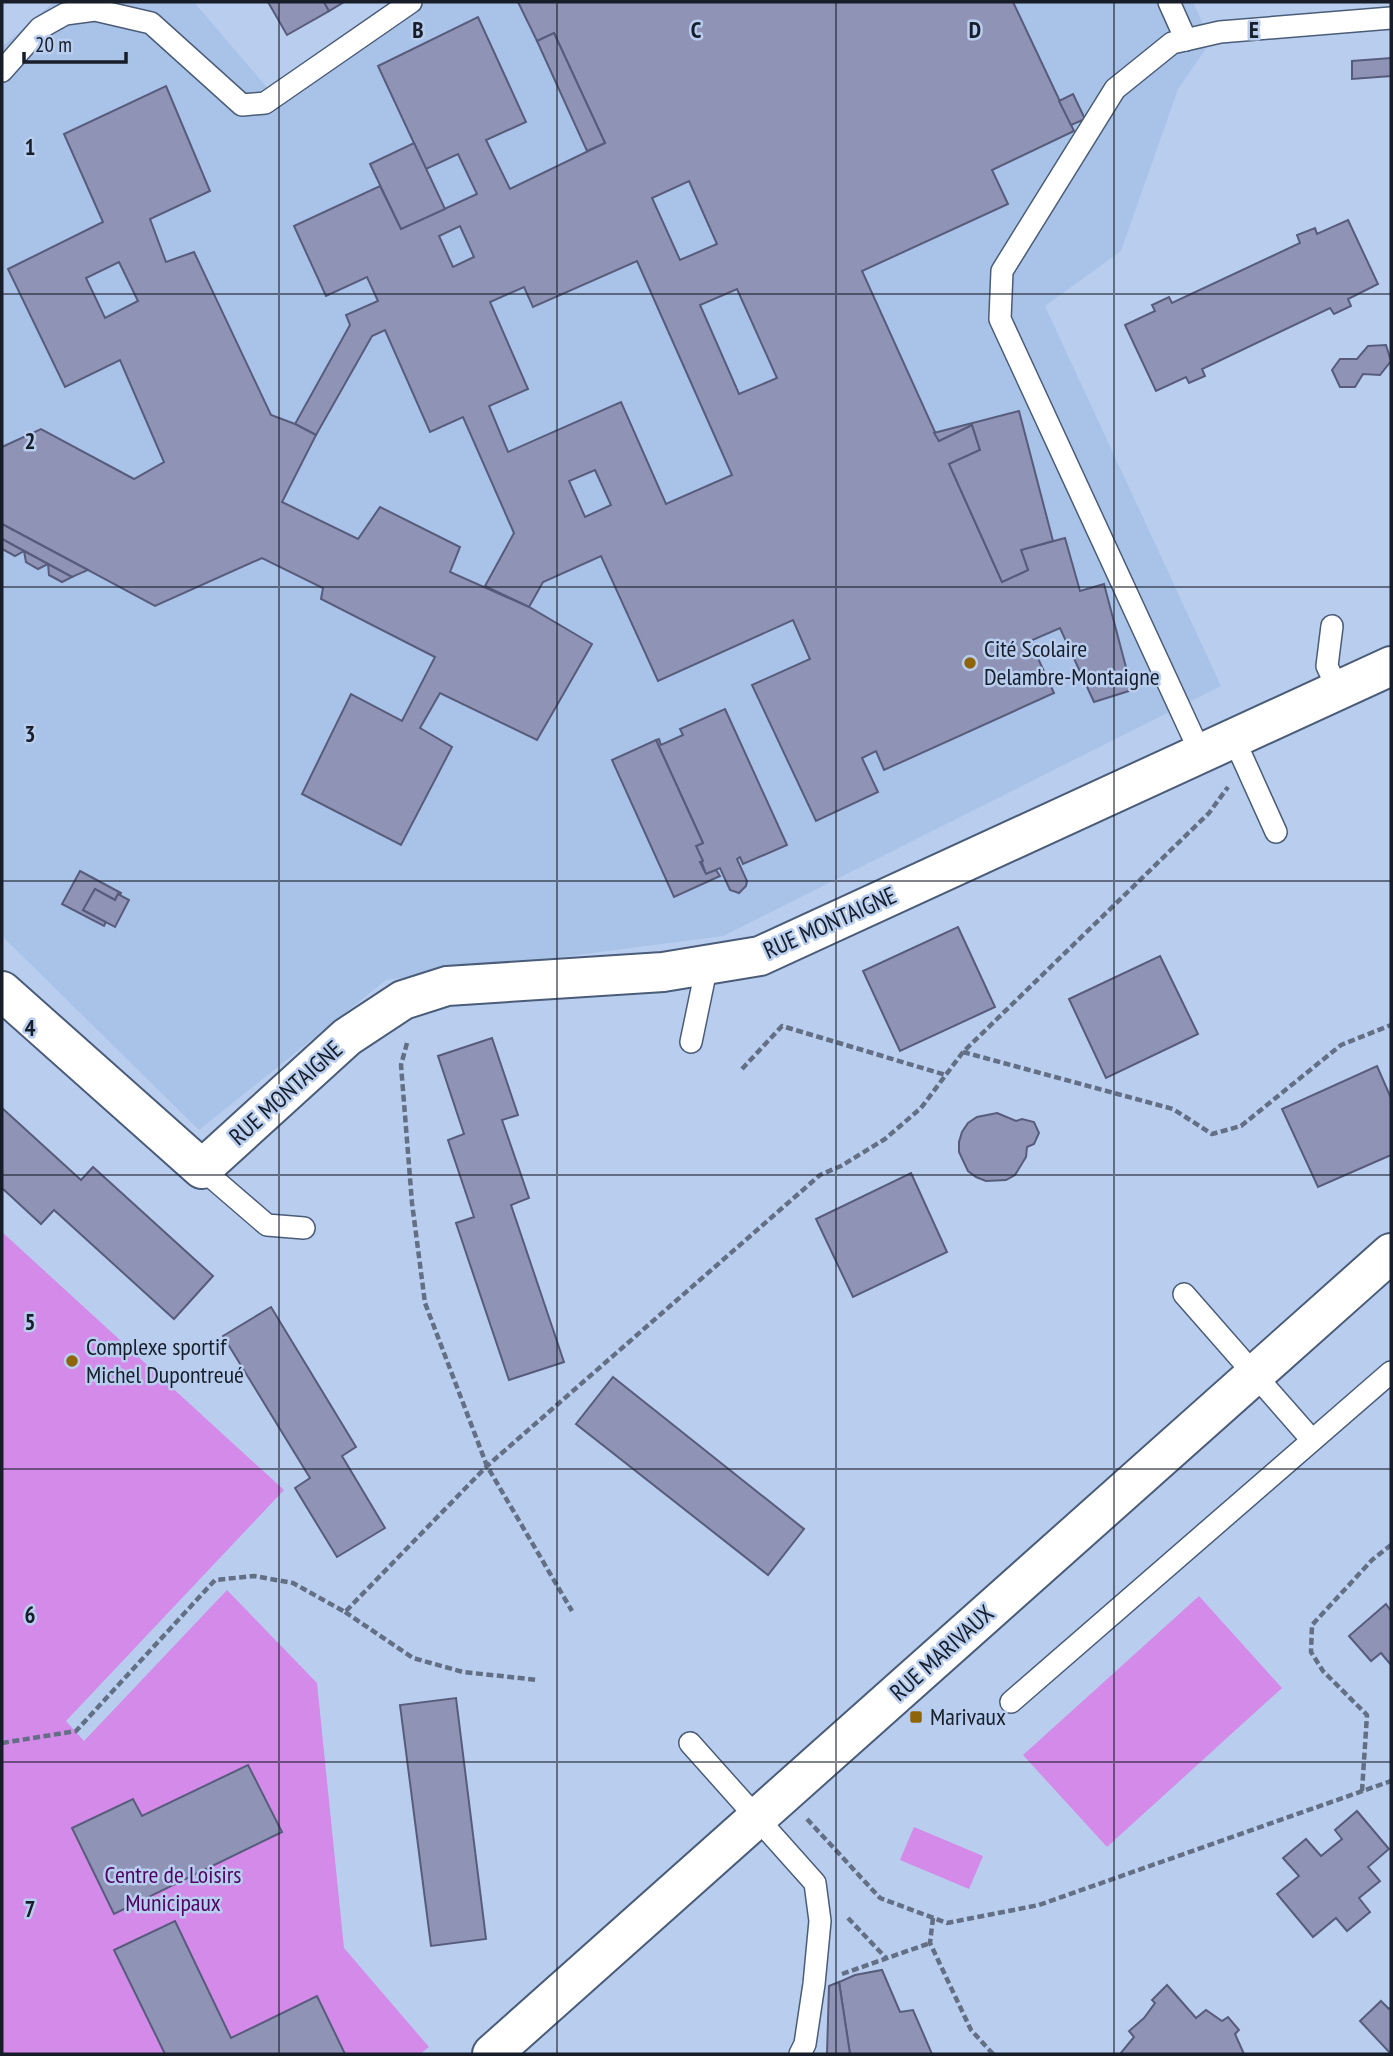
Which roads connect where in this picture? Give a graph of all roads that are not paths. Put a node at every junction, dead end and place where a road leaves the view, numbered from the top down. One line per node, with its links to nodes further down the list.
1 (411, 2): 5 (lane)
2 (1169, 2): 4 (lane)
3 (1391, 18): 4 (lane)
4 (1186, 40): 9 (lane)
5 (2, 71)
6 (1332, 626): 8 (lane)
7 (1391, 666): 8 (street, RUE MONTAIGNE)
8 (1338, 690): 9 (street, RUE MONTAIGNE)
9 (1227, 752): 10 (lane); 11 (street, RUE MONTAIGNE)
10 (1276, 832)
11 (707, 965): 13 (lane); 14 (street, RUE MONTAIGNE)
12 (2, 990): 14 (street)
13 (691, 1042)
14 (202, 1169): 15 (lane)
15 (304, 1228)
16 (1391, 1253): 19 (street, RUE MARIVAUX)
17 (1184, 1294): 19 (lane)
18 (1391, 1372): 20 (lane)
19 (1255, 1375): 20 (lane); 23 (street, RUE MARIVAUX)
20 (1312, 1440): 21 (lane)
21 (1011, 1702)
22 (690, 1743): 23 (lane)
23 (757, 1819): 24 (street, RUE MARIVAUX); 25 (lane)
24 (492, 2054)
25 (800, 2054)

